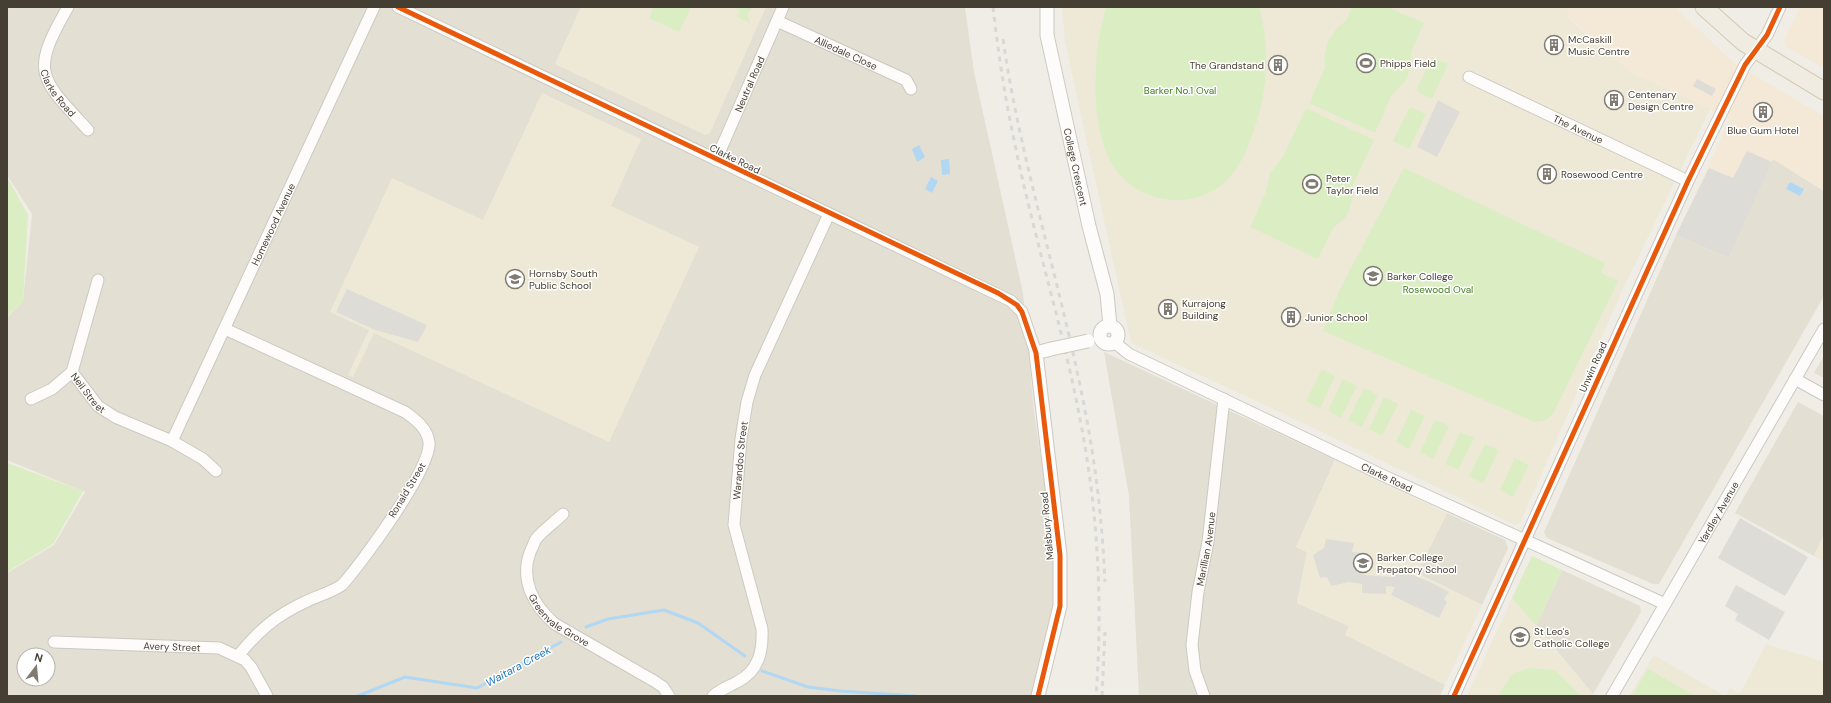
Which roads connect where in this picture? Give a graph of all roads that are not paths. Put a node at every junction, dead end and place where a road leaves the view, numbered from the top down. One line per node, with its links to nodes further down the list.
1 (68, 7): 13 (street, Clarke Road)
2 (374, 7): 20 (street, Homewood Avenue)
3 (398, 7): 14 (street, Clarke Road)
4 (783, 7): 8 (street, Neutral Road)
5 (1047, 7): 18 (street, College Crescent)
6 (1704, 7): 9 (main road)
7 (1780, 7): 9 (street, Unwin Road)
8 (777, 20): 11 (street, Alliedale Close); 14 (street, Neutral Road)
9 (1755, 50): 12 (main road); 15 (street, Unwin Road)
10 (1469, 77): 15 (street, The Avenue)
11 (911, 89)
12 (1824, 91)
13 (88, 130)
14 (716, 160): 16 (street, Clarke Road)
15 (1688, 181): 32 (street, Unwin Road)
16 (829, 214): 23 (street, Clarke Road); 38 (street, Warandoo Street)
17 (98, 280): 24 (street, Neil Street)
18 (1110, 326): 21 (street); 22 (street, College Crescent)
19 (1824, 329): 25 (street, Yardley Avenue)
20 (225, 330): 29 (street, Homewood Avenue); 35 (street, Ronald Street)
21 (1094, 339): 22 (street); 23 (street, bridge)
22 (1114, 342): 28 (street, Clarke Road)
23 (1036, 353): 39 (street, Malsbury Road)
24 (72, 372): 27 (street); 29 (street, Neil Street)
25 (1795, 379): 26 (street); 33 (street, Yardley Avenue)
26 (1824, 395)
27 (31, 399)
28 (1224, 399): 32 (street, Clarke Road); 40 (street, Marillian Avenue)
29 (172, 441): 30 (street, Neil Street)
30 (216, 471)
31 (563, 514): 37 (street, Greenvale Grove)
32 (1525, 540): 33 (street, Clarke Road); 41 (street, Unwin Road)
33 (1665, 604): 42 (street, Yardley Avenue)
34 (54, 642): 35 (street, Avery Street)
35 (238, 656): 36 (street, Avery Street)
36 (267, 696)
37 (669, 696)
38 (713, 696)
39 (1038, 696)
40 (1204, 696)
41 (1454, 696)
42 (1612, 696)

